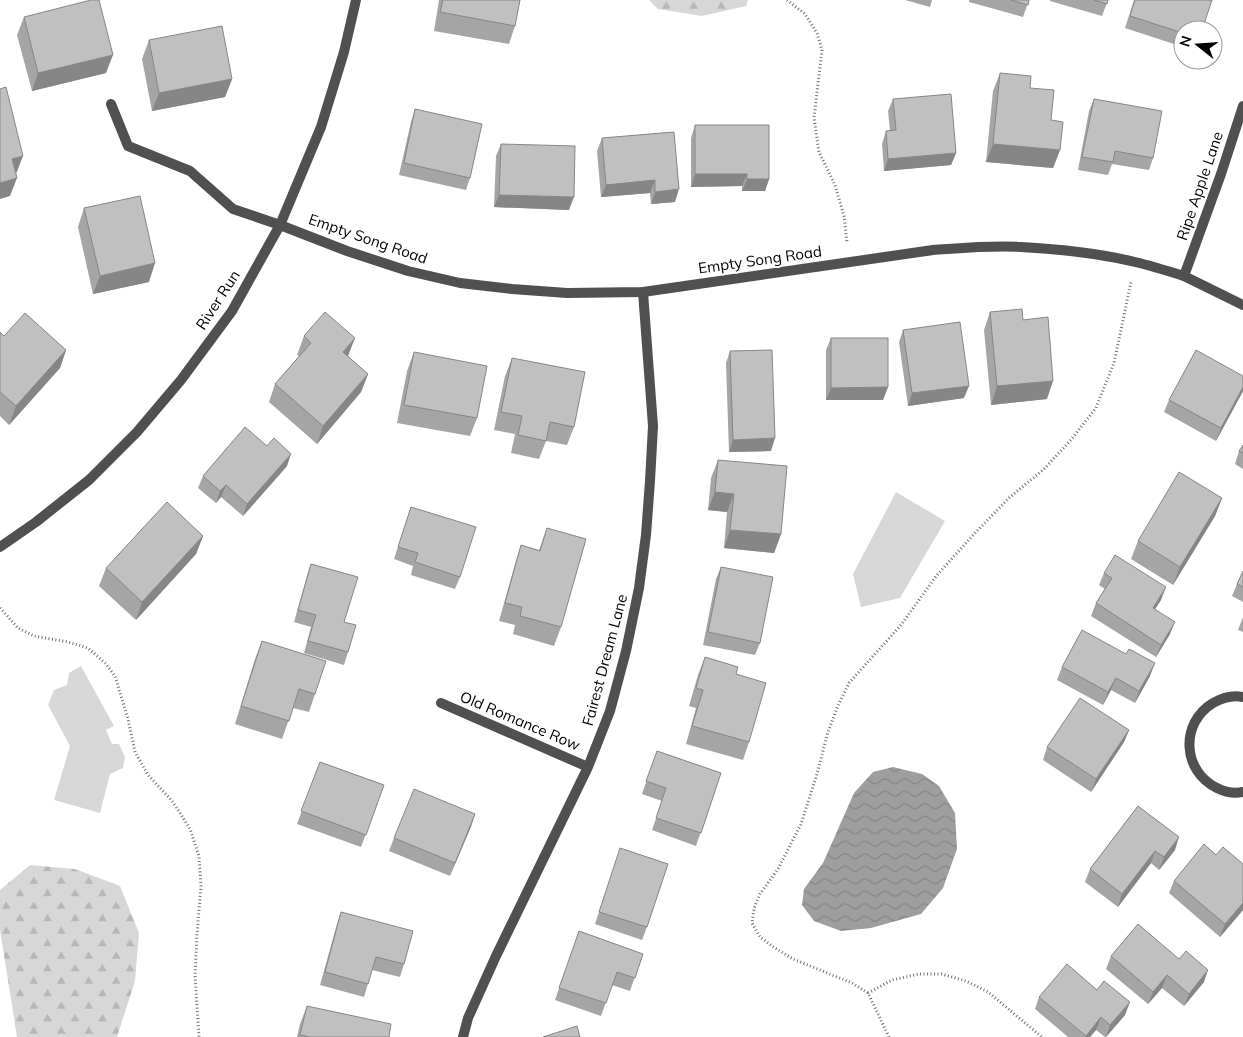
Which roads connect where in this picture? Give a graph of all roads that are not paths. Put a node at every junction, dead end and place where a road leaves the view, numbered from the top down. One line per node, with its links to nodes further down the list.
1 (356, 0): 4 (street, River Run)
2 (111, 104): 4 (street, Empty Song Road)
3 (1243, 106): 5 (street, Ripe Apple Lane)
4 (280, 225): 6 (street, Empty Song Road); 8 (street, River Run)
5 (1184, 276): 6 (street, Empty Song Road); 7 (street, Empty Song Road)
6 (643, 292): 11 (street, Fairest Dream Lane)
7 (1243, 304)
8 (0, 547)
9 (1243, 697): 12 (street)
10 (441, 703): 11 (street, Old Romance Row)
11 (588, 766): 13 (street, Fairest Dream Lane)
12 (1243, 792)
13 (463, 1037)

